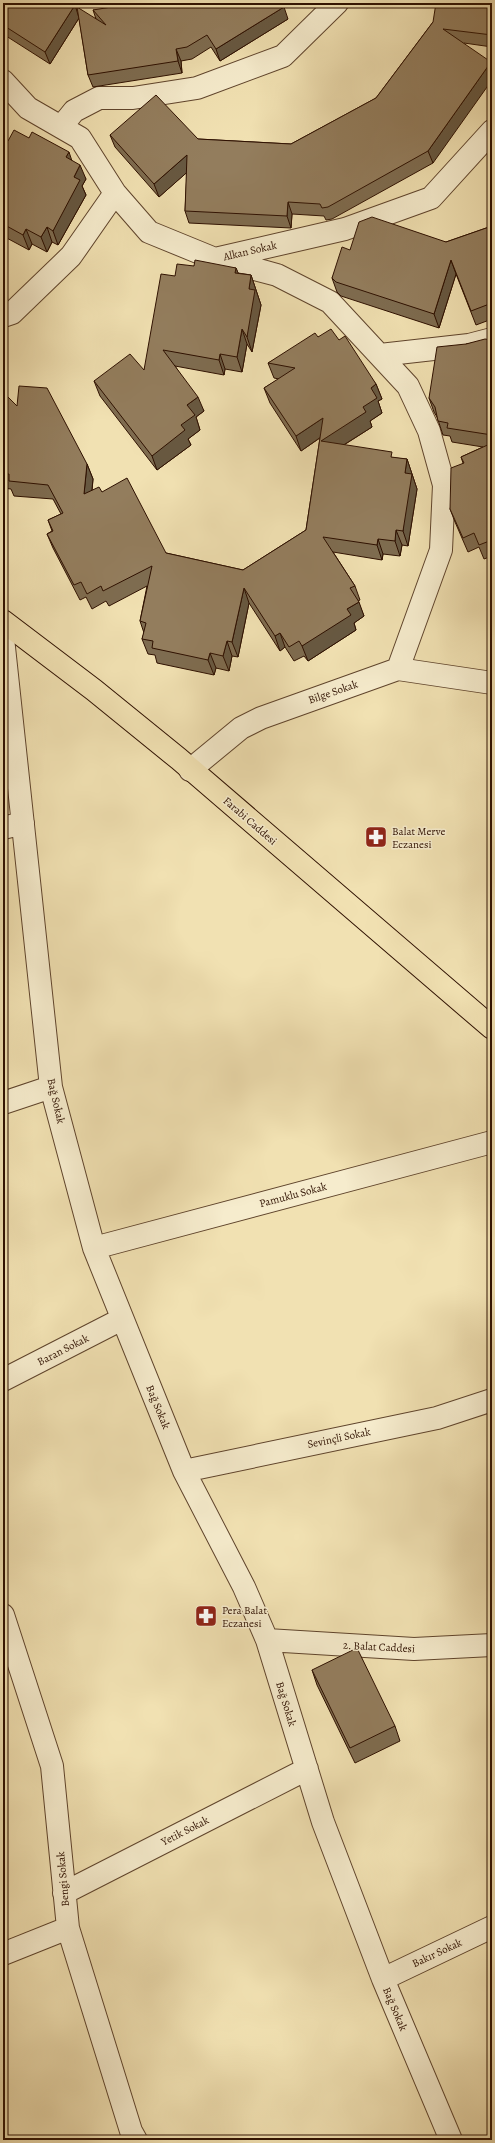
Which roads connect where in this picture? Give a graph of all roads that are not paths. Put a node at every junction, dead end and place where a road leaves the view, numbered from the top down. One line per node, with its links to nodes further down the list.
1 (337, 3): 3 (street)
2 (3, 81): 3 (street, Alkan Sokak)
3 (61, 127): 5 (street, Alkan Sokak)
4 (492, 131): 6 (street, Alkan Sokak)
5 (114, 193): 6 (street, Alkan Sokak); 7 (street)
6 (215, 259): 9 (street)
7 (3, 316)
8 (492, 339): 9 (street)
9 (380, 355): 12 (street)
10 (3, 621): 14 (main road, Farabi Caddesi)
11 (3, 638): 15 (street, Bağ Sokak)
12 (398, 669): 13 (street, Bilge Sokak); 14 (street, Bilge Sokak)
13 (492, 683)
14 (190, 770): 16 (main road, Farabi Caddesi)
15 (13, 826): 17 (street, Bağ Sokak)
16 (492, 1028)
17 (51, 1087): 18 (street); 20 (street, Bağ Sokak)
18 (3, 1103)
19 (492, 1142): 20 (street, Pamuklu Sokak)
20 (94, 1248): 21 (street, Bağ Sokak)
21 (122, 1319): 22 (street, Baran Sokak); 24 (street, Bağ Sokak)
22 (3, 1380)
23 (492, 1400): 24 (street, Sevinçli Sokak)
24 (184, 1471): 26 (street, Bağ Sokak)
25 (3, 1615): 29 (street, Bengi Sokak)
26 (266, 1640): 27 (street, 2. Balat Caddesi); 28 (street, Bağ Sokak)
27 (492, 1646)
28 (307, 1769): 29 (street, Yetik Sokak); 33 (street, Bağ Sokak)
29 (64, 1893): 31 (street, Bengi Sokak)
30 (492, 1927): 33 (street, Bakır Sokak)
31 (68, 1928): 32 (street); 34 (street, Bengi Sokak)
32 (3, 1954)
33 (383, 1979): 35 (street, Bağ Sokak)
34 (136, 2140)
35 (451, 2140)

